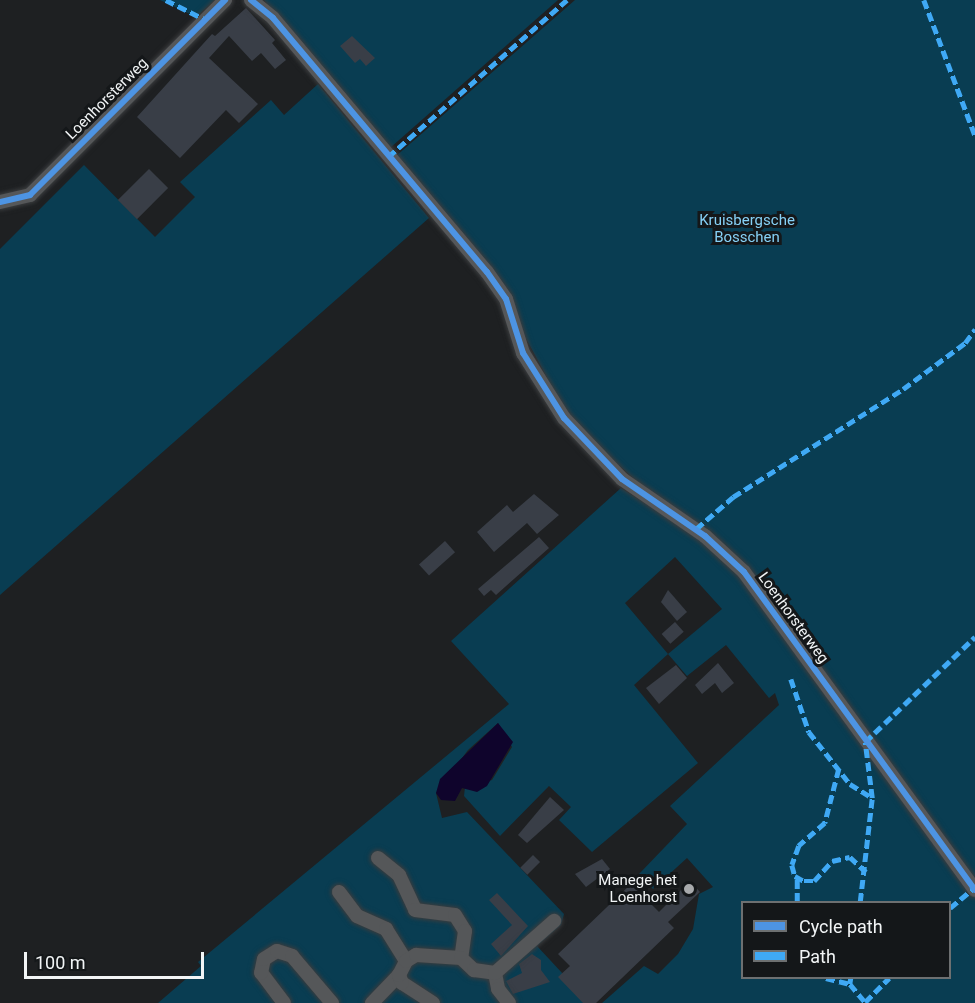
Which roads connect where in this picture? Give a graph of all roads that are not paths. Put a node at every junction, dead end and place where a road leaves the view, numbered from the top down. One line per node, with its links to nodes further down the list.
1 (225, 0): 3 (street, Loenhorsterweg)
2 (251, 0): 5 (street, Loenhorsterweg)
3 (0, 202)
4 (378, 858): 8 (street)
5 (975, 890)
6 (339, 892): 9 (street)
7 (554, 921): 10 (street)
8 (461, 958): 9 (street); 10 (street)
9 (406, 962): 11 (street)
10 (495, 974): 16 (street)
11 (399, 975): 14 (street); 15 (street)
12 (284, 1003): 13 (street)
13 (332, 1003)
14 (372, 1003)
15 (433, 1003)
16 (509, 1003)

